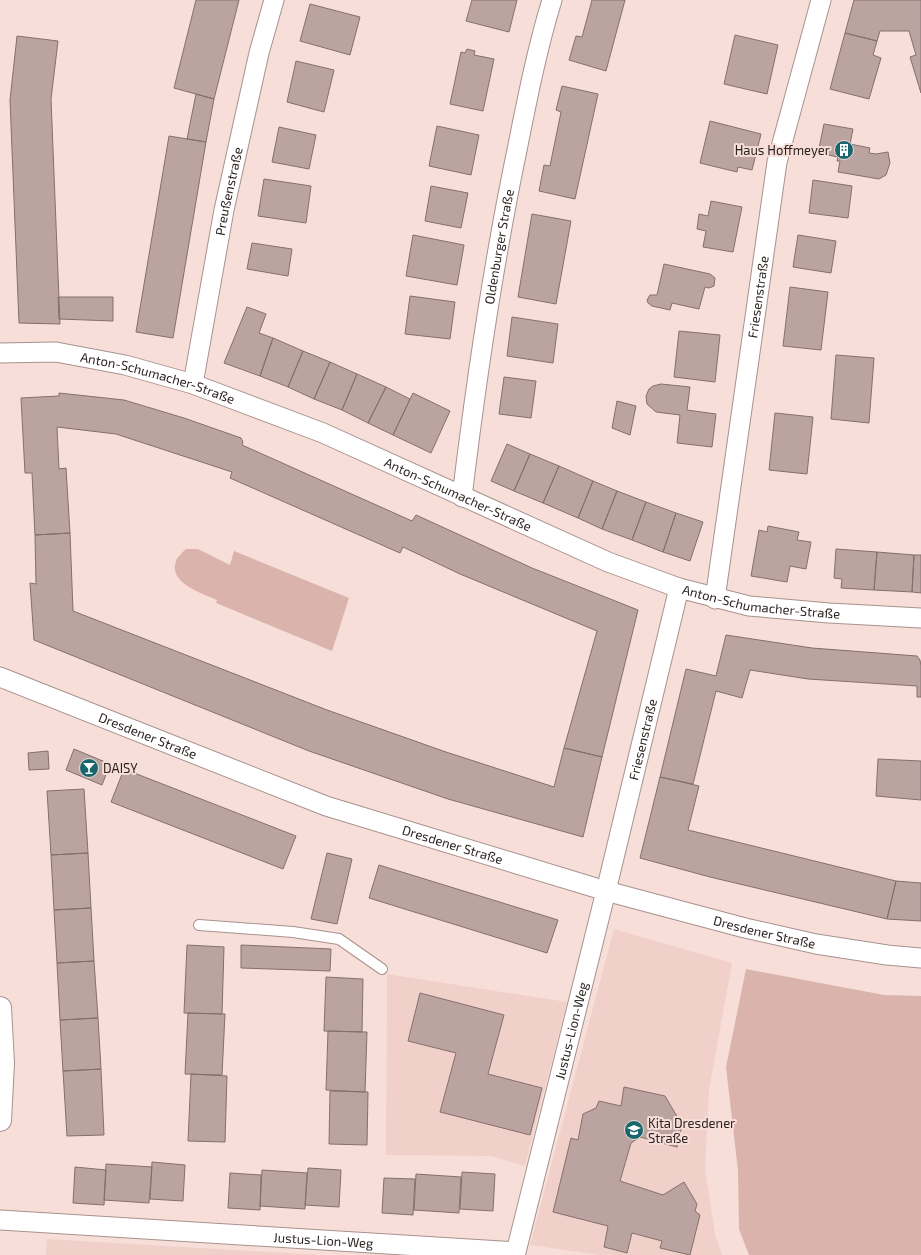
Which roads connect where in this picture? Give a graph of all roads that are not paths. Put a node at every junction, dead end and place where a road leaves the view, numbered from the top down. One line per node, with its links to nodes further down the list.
1 (274, 0): 5 (street, Preußenstraße)
2 (552, 0): 6 (street, Oldenburger Straße)
3 (821, 0): 8 (street, Friesenstraße)
4 (0, 353): 5 (street, Anton-Schumacher-Straße)
5 (193, 384): 6 (street, Anton-Schumacher-Straße)
6 (462, 497): 7 (street, Anton-Schumacher-Straße)
7 (679, 588): 8 (street, Anton-Schumacher-Straße); 11 (street, Friesenstraße)
8 (715, 598): 9 (street, Anton-Schumacher-Straße)
9 (921, 618)
10 (0, 678): 11 (street, Dresdener Straße)
11 (606, 891): 13 (street, Dresdener Straße); 18 (street, Justus-Lion-Weg)
12 (199, 925): 14 (lane)
13 (921, 958)
14 (382, 969)
15 (0, 1008): 16 (street)
16 (0, 1120)
17 (0, 1220): 18 (street, Justus-Lion-Weg)
18 (515, 1253)

